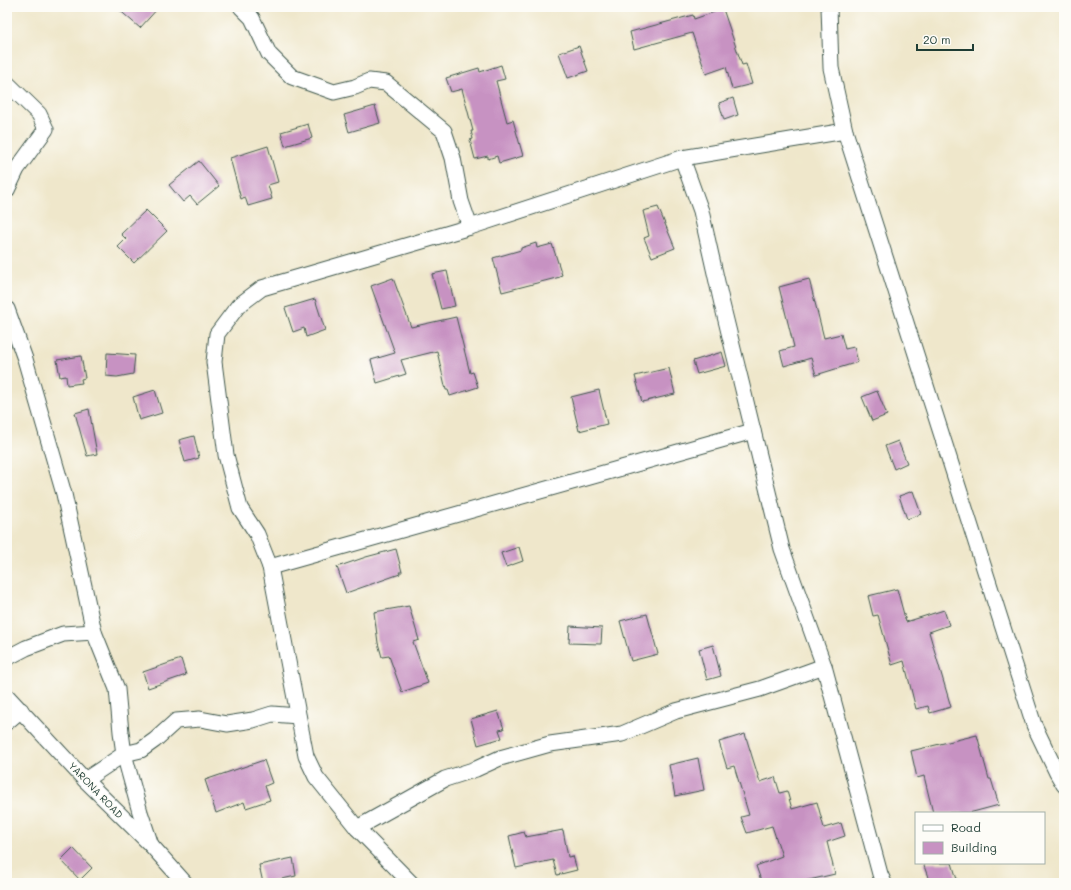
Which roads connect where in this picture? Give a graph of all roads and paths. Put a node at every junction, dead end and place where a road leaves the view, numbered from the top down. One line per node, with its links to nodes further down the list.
1 (241, 7): 7 (street)
2 (829, 7): 4 (street)
3 (7, 83): 6 (street)
4 (845, 131): 5 (street); 20 (street)
5 (682, 158): 7 (street); 9 (street)
6 (7, 190)
7 (470, 227): 10 (street)
8 (7, 309): 11 (street)
9 (753, 431): 10 (street); 13 (street)
10 (270, 567): 16 (street)
11 (94, 632): 12 (street); 18 (street)
12 (7, 658)
13 (824, 666): 21 (street); 25 (street)
14 (7, 696): 15 (street, YARONA ROAD)
15 (21, 710): 17 (street); 19 (street, YARONA ROAD)
16 (298, 716): 18 (street); 21 (street)
17 (7, 722)
18 (124, 754): 19 (street); 22 (street)
19 (85, 780): 22 (street, YARONA ROAD)
20 (1064, 785)
21 (357, 828): 24 (street)
22 (151, 845): 23 (street, YARONA ROAD)
23 (185, 883)
24 (411, 883)
25 (884, 883)

